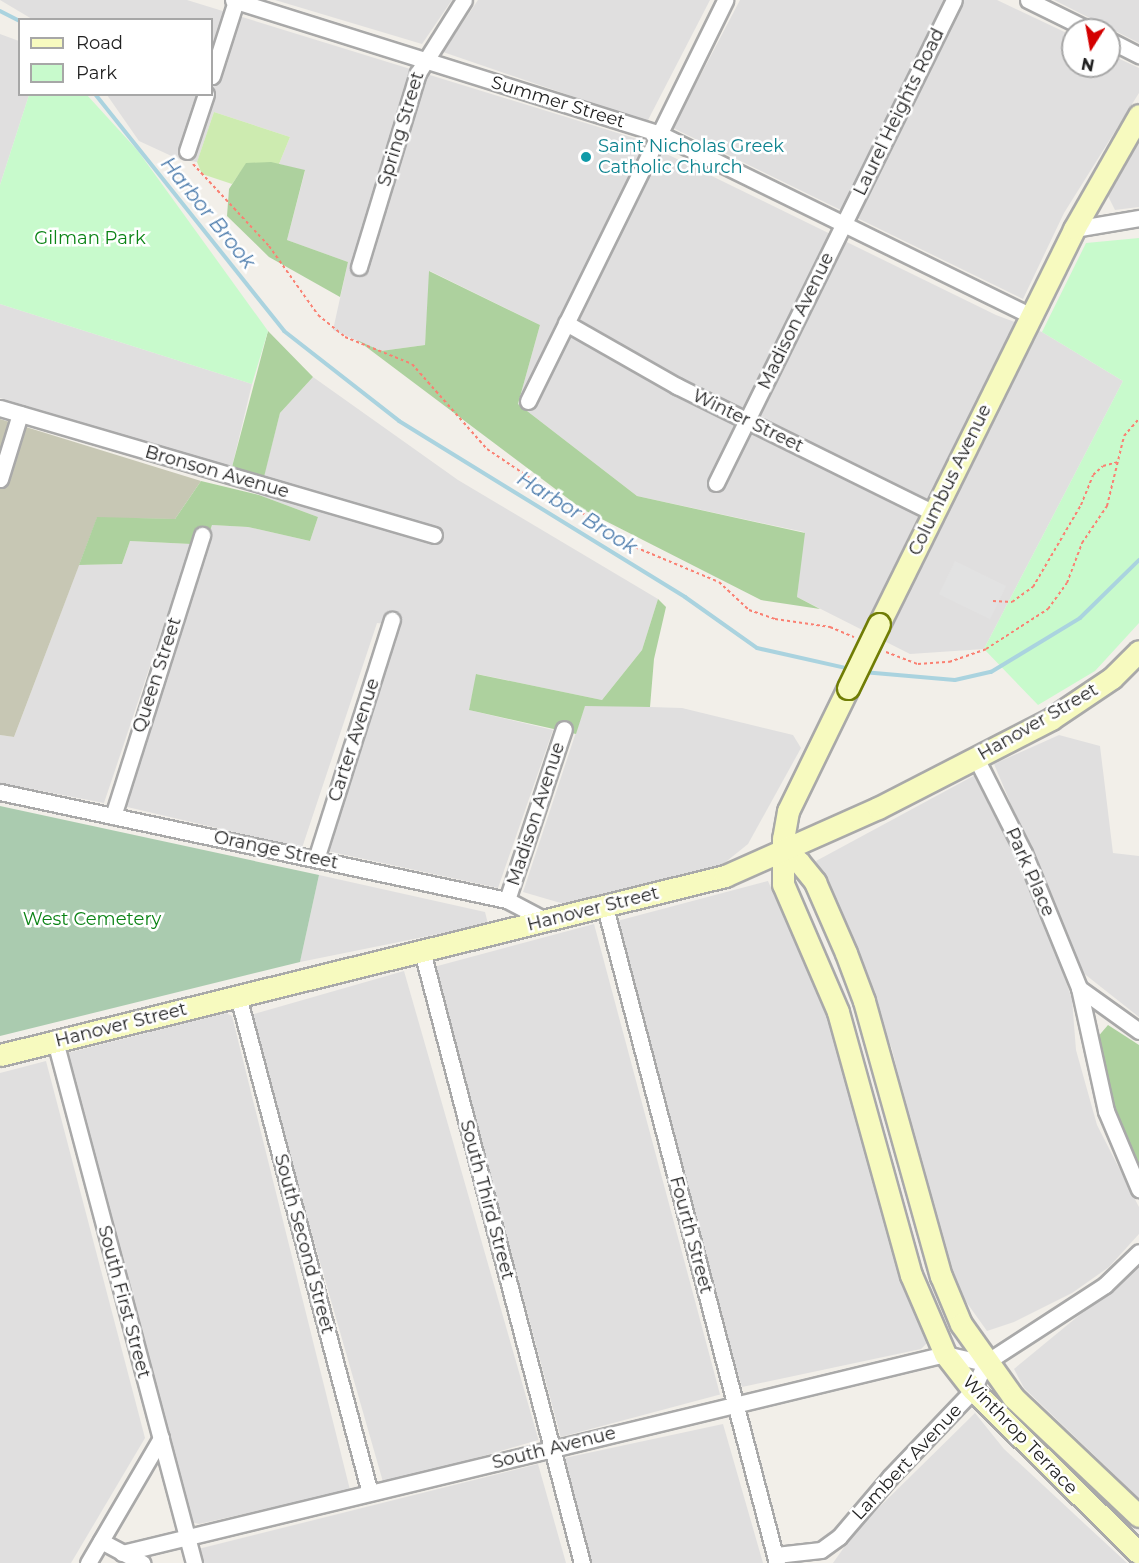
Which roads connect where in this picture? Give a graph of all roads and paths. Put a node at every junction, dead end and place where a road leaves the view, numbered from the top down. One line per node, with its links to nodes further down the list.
1 (464, 0): 10 (street, Spring Street)
2 (725, 0): 14 (street)
3 (954, 0): 17 (street, Laurel Heights Road)
4 (1028, 0): 7 (street)
5 (234, 1): 6 (street, Summer Street); 11 (street)
6 (263, 4): 10 (street, Summer Street)
7 (1065, 18)
8 (1121, 46): 9 (street)
9 (1139, 55)
10 (423, 60): 14 (street, Summer Street); 19 (street, Spring Street)
11 (213, 73)
12 (205, 96): 15 (street)
13 (1139, 115): 18 (street, Columbus Avenue)
14 (658, 133): 17 (street, Summer Street); 21 (street)
15 (187, 151): 35 (path)
16 (1139, 218): 18 (street)
17 (844, 224): 20 (street, Summer Street); 26 (street, Madison Avenue)
18 (1074, 229): 20 (street, Columbus Avenue)
19 (359, 267)
20 (1031, 316): 30 (street, Columbus Avenue)
21 (566, 323): 22 (street); 26 (street, Winter Street)
22 (528, 401)
23 (0, 408): 24 (street, Bronson Avenue)
24 (20, 414): 28 (street); 32 (street, Bronson Avenue)
25 (1139, 419): 27 (path)
26 (747, 421): 29 (street, Madison Avenue); 30 (street, Winter Street)
27 (1118, 462): 33 (path); 37 (path)
28 (0, 479)
29 (716, 483)
30 (934, 513): 42 (street, Columbus Avenue, bridge)
31 (202, 534): 41 (street, Queen Street)
32 (434, 536)
33 (993, 601)
34 (392, 620): 43 (street, Carter Avenue)
35 (865, 642)
36 (1139, 651): 39 (street, Hanover Street)
37 (885, 652)
38 (564, 729): 44 (street, Madison Avenue)
39 (976, 758): 42 (street, Hanover Street); 48 (street, Park Place)
40 (0, 792): 41 (street, Orange Street)
41 (112, 816): 43 (street, Orange Street)
42 (783, 853): 45 (street, Hanover Street); 50 (street, Winthrop Terrace); 51 (street, Winthrop Terrace)
43 (316, 859): 44 (street, Orange Street)
44 (507, 900): 46 (street, Orange Street)
45 (605, 907): 46 (street, Hanover Street); 62 (street, Fourth Street)
46 (547, 921): 47 (street, Hanover Street)
47 (422, 951): 49 (street, Hanover Street); 64 (street, South Third Street)
48 (1078, 988): 52 (street); 57 (street, Park Place)
49 (238, 996): 53 (street, Hanover Street); 66 (street, South Second Street)
50 (864, 1002): 51 (street); 55 (street, Winthrop Terrace)
51 (837, 1009): 56 (street, Winthrop Terrace)
52 (1139, 1031)
53 (55, 1041): 54 (street, Hanover Street); 63 (street, South First Street)
54 (0, 1055)
55 (901, 1131): 56 (street); 60 (street, Winthrop Terrace)
56 (872, 1137): 59 (street, Winthrop Terrace)
57 (1139, 1189)
58 (1139, 1252): 60 (street)
59 (945, 1354): 60 (street, South Avenue); 61 (street, Winthrop Terrace); 62 (street, South Avenue)
60 (985, 1363): 61 (street, Lambert Avenue); 65 (street, Winthrop Terrace)
61 (973, 1390): 67 (street, Winthrop Terrace); 70 (street, Lambert Avenue)
62 (735, 1404): 64 (street, South Avenue); 74 (street, Fourth Street)
63 (161, 1438): 69 (street, South First Street); 71 (street)
64 (551, 1449): 66 (street, South Avenue); 78 (street, South Third Street)
65 (1098, 1477): 67 (street, Winthrop Terrace); 68 (street, Winthrop Terrace)
66 (370, 1493): 69 (street, South Avenue)
67 (1081, 1497): 73 (street, Winthrop Terrace)
68 (1139, 1516)
69 (187, 1537): 72 (street, South Avenue); 77 (street, South First Street)
70 (839, 1537): 74 (street, Lambert Avenue); 79 (street, Lambert Avenue)
71 (101, 1541): 72 (street); 75 (street)
72 (122, 1553): 76 (street)
73 (1139, 1553)
74 (777, 1559)
75 (88, 1563)
76 (142, 1563)
77 (194, 1563)
78 (582, 1563)
79 (821, 1563)

